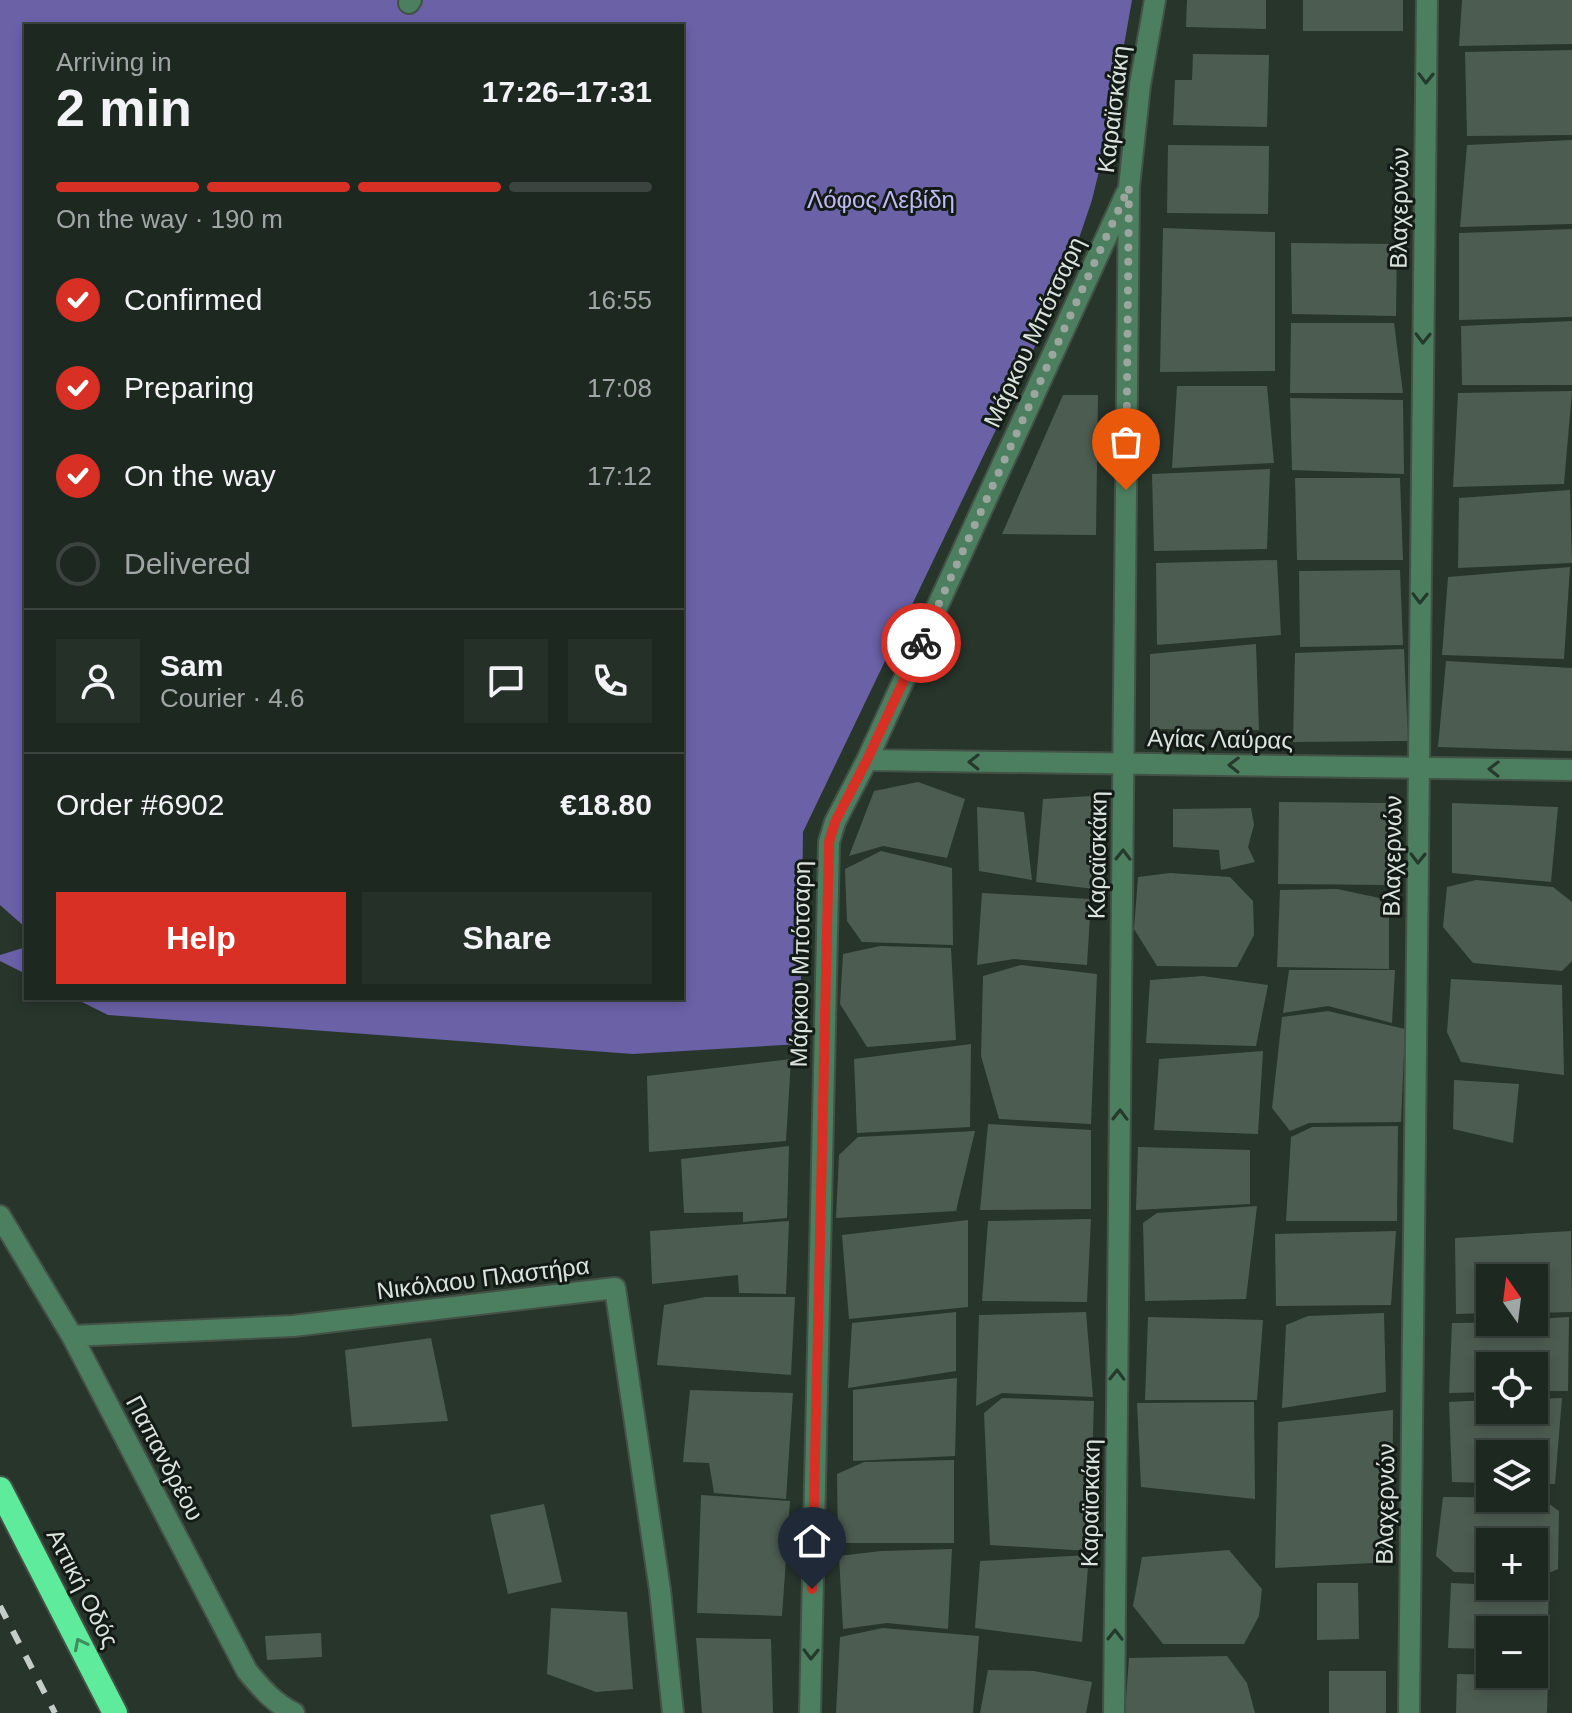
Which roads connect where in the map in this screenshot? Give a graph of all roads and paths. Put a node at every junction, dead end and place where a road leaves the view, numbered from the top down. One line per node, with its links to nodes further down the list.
1 (1155, 0): 3 (street, Καραϊσκάκη)
2 (1427, 0): 6 (street, Βλαχερνών, one-way to 6)
3 (1129, 187): 4 (street, Μάρκου Μπότσαρη); 5 (street, Καραϊσκάκη)
4 (867, 760): 5 (street, Αγίας Λαύρας, one-way to 4); 14 (street, Μάρκου Μπότσαρη, one-way to 14)
5 (1123, 764): 6 (street, Αγίας Λαύρας, one-way to 5); 15 (street, Καραϊσκάκη, one-way to 5)
6 (1419, 768): 7 (street, Αγίας Λαύρας, one-way to 6); 16 (street, Βλαχερνών, one-way to 16)
7 (1572, 770)
8 (0, 1216): 9 (street, Παπανδρέου)
9 (72, 1336): 12 (street, Παπανδρέου); 13 (street, Νικόλαου Πλαστήρα)
10 (0, 1489): 11 (highway, Αττική Οδός, one-way to 10)
11 (115, 1713)
12 (294, 1713)
13 (673, 1713)
14 (810, 1713)
15 (1114, 1713)
16 (1409, 1713)

